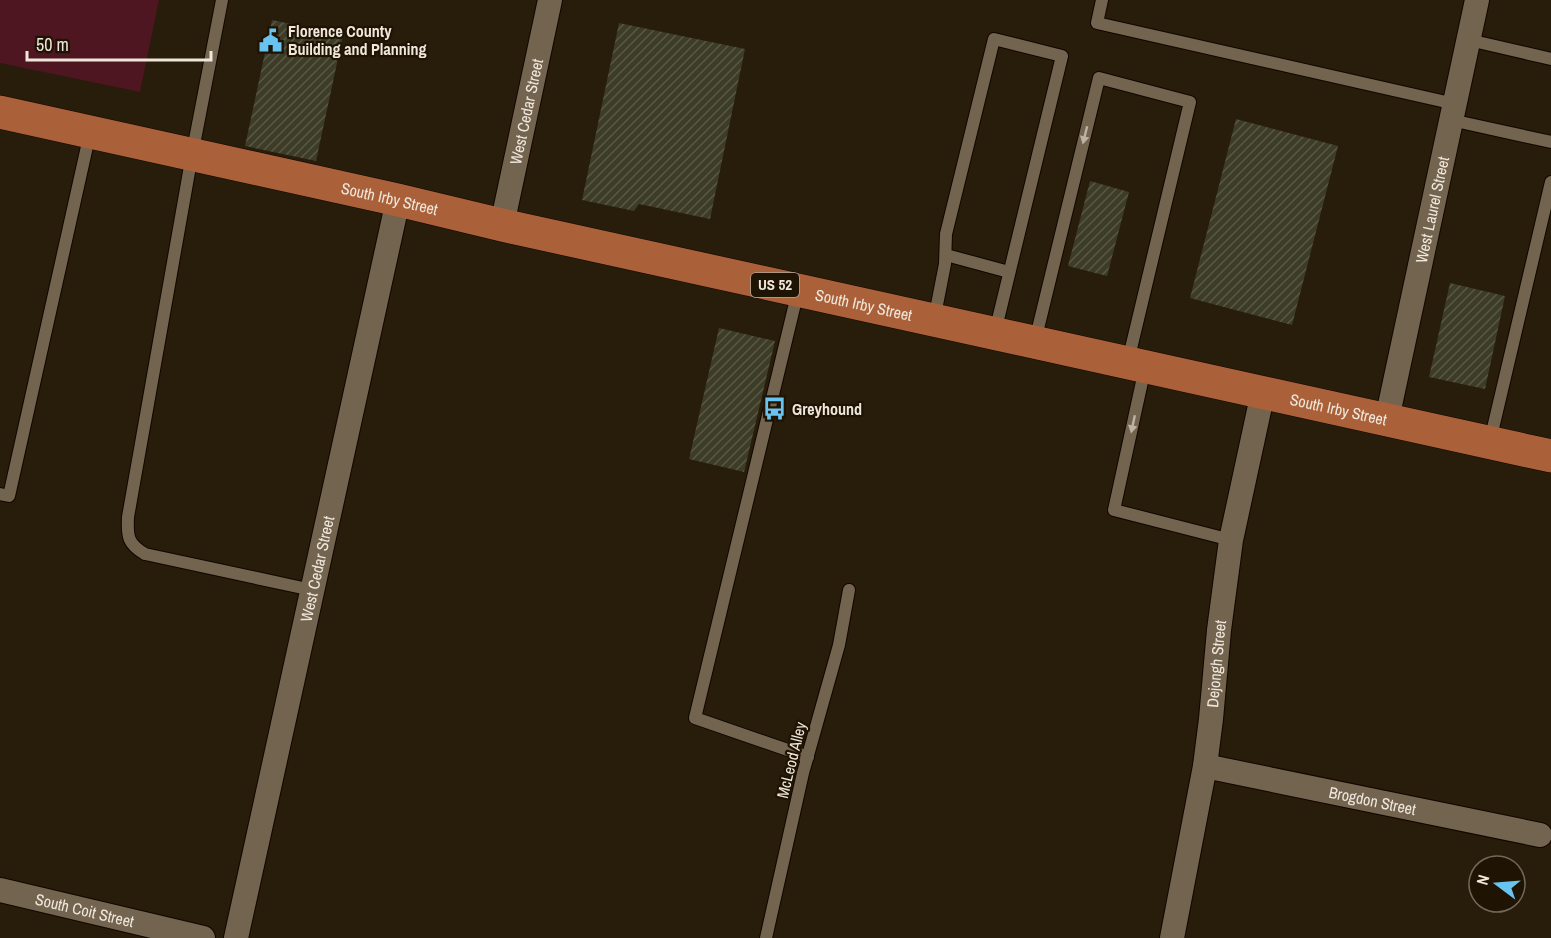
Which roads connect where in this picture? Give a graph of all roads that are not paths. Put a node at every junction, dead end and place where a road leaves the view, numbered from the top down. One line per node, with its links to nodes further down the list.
1 (222, 0): 11 (lane)
2 (550, 0): 14 (street, West Cedar Street)
3 (1102, 0): 8 (lane)
4 (1477, 0): 5 (street, West Laurel Street)
5 (1469, 40): 6 (lane); 8 (street, West Laurel Street)
6 (1551, 59)
7 (0, 112): 9 (main road, South Irby Street / US 52)
8 (1453, 112): 10 (lane); 23 (street, West Laurel Street)
9 (90, 132): 11 (main road, South Irby Street / US 52); 26 (lane)
10 (1551, 142)
11 (192, 155): 13 (main road, South Irby Street / US 52); 28 (lane)
12 (1551, 182): 24 (lane)
13 (398, 200): 14 (main road, South Irby Street / US 52); 28 (street, West Cedar Street)
14 (502, 225): 17 (main road, South Irby Street / US 52)
15 (946, 255): 16 (lane); 16 (lane); 18 (lane)
16 (1009, 272): 19 (lane)
17 (798, 290): 18 (main road, South Irby Street / US 52); 30 (lane)
18 (934, 320): 19 (main road, South Irby Street / US 52)
19 (994, 333): 20 (main road, South Irby Street / US 52)
20 (1035, 342): 21 (main road, South Irby Street / US 52); 21 (lane, one-way to 20)
21 (1136, 364): 22 (main road, South Irby Street / US 52); 27 (lane, one-way to 27)
22 (1263, 392): 23 (main road, South Irby Street / US 52); 27 (street, Dejongh Street)
23 (1387, 419): 24 (main road, South Irby Street / US 52)
24 (1490, 442): 25 (main road, South Irby Street / US 52)
25 (1551, 456)
26 (0, 494)
27 (1230, 540): 31 (street, Dejongh Street)
28 (312, 590): 35 (street, West Cedar Street)
29 (849, 590): 30 (lane, McLeod Alley)
30 (808, 758): 36 (lane, McLeod Alley)
31 (1205, 766): 32 (street, Brogdon Street); 37 (street, Dejongh Street)
32 (1540, 835)
33 (0, 890): 34 (street, South Coit Street)
34 (203, 938)
35 (236, 938)
36 (766, 938)
37 (1172, 938)

